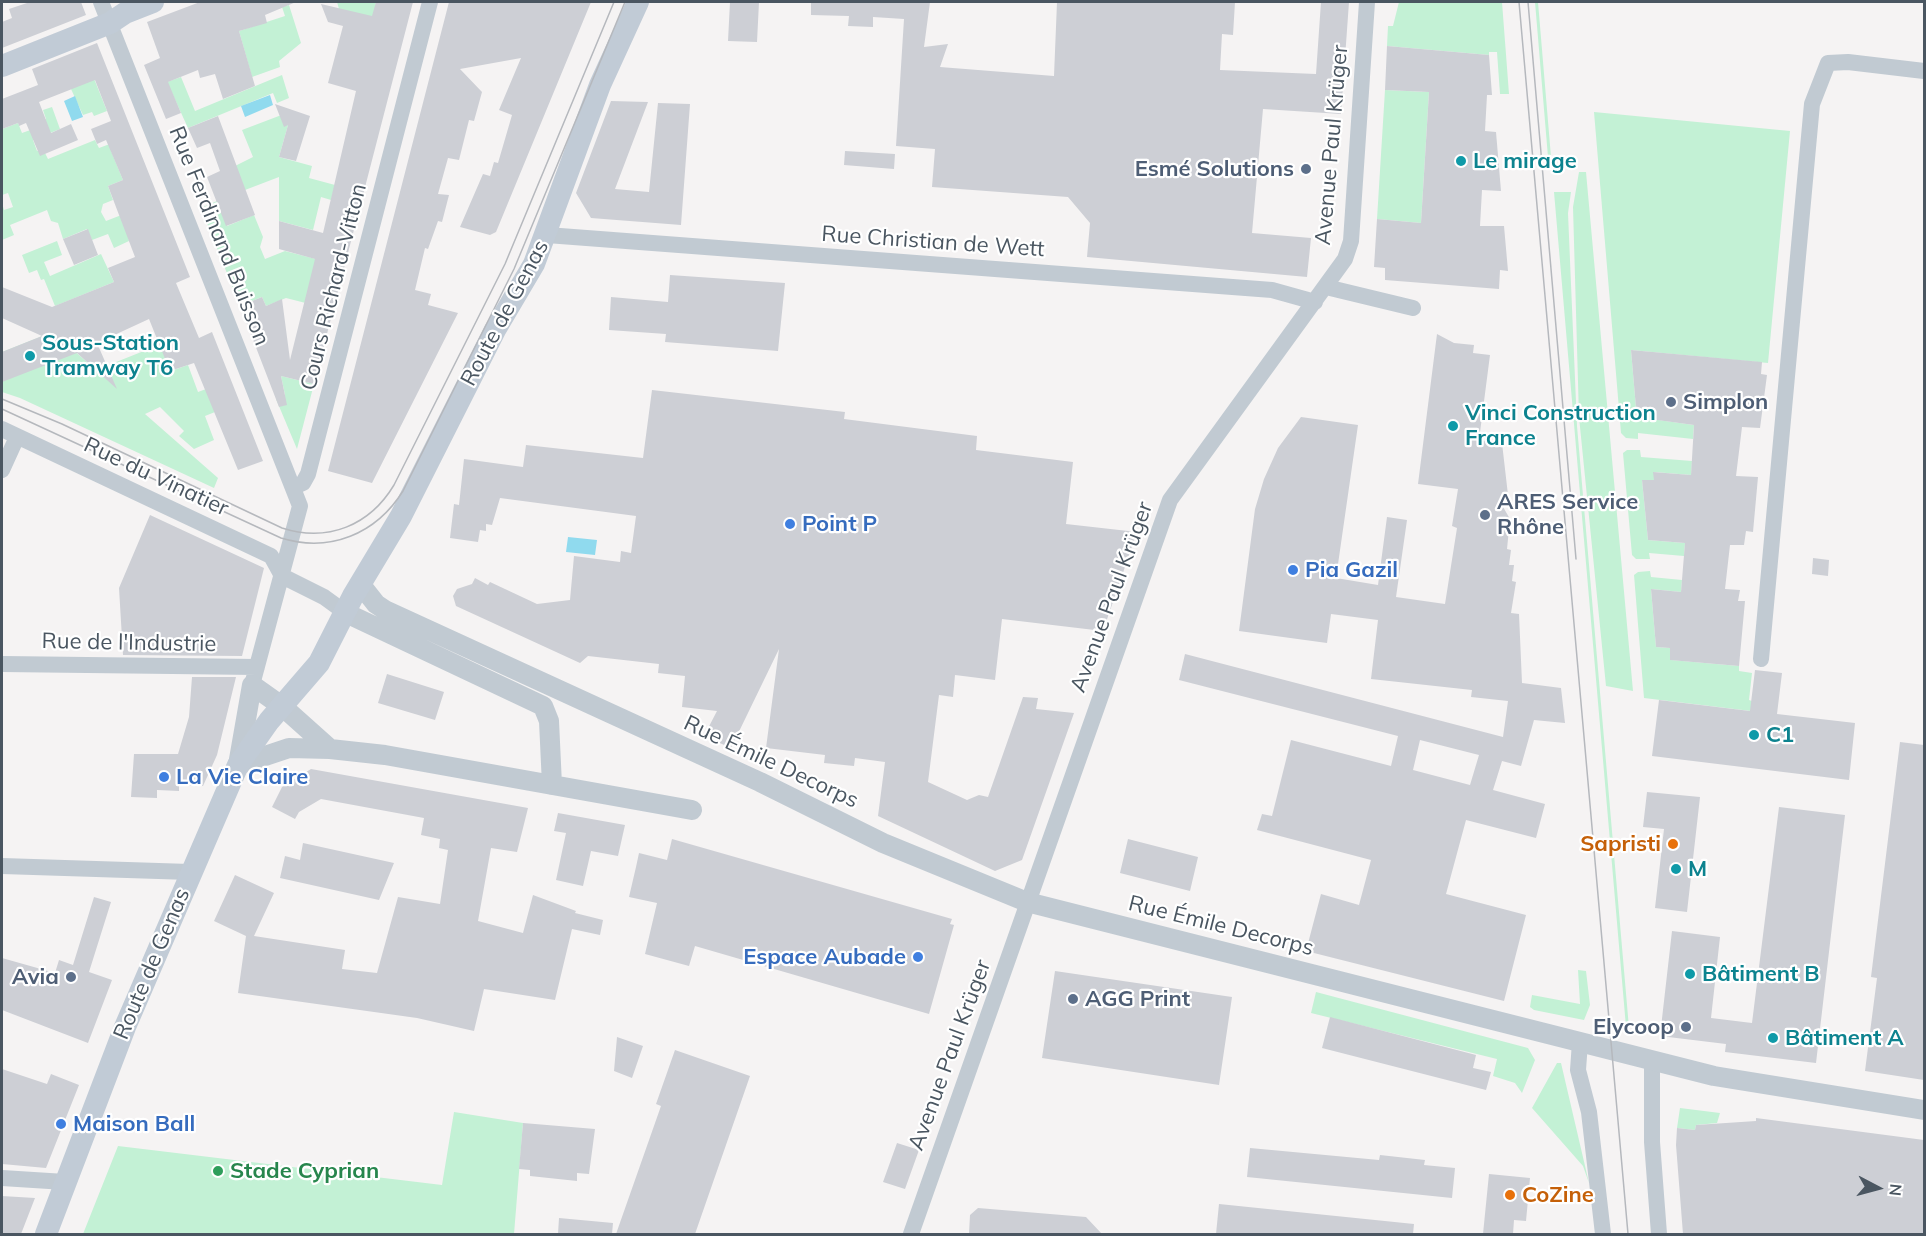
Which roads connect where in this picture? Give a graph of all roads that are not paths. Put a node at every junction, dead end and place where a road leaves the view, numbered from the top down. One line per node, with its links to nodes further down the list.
1 (101, 2): 6 (street, Rue Ferdinand Buisson)
2 (153, 2): 6 (main road)
3 (430, 2): 16 (street, Cours Richard-Vitton)
4 (638, 2): 9 (main road, Route de Genas)
5 (1366, 2): 10 (street, Avenue Paul Krüger)
6 (110, 23): 7 (main road); 16 (street, Rue Ferdinand Buisson)
7 (2, 66)
8 (1924, 71): 20 (street)
9 (547, 234): 11 (street, Rue Christian de Wett); 18 (main road, Route de Genas)
10 (1326, 287): 11 (street, Avenue Paul Krüger); 12 (street)
11 (1315, 302): 34 (street, Avenue Paul Krüger)
12 (1413, 308)
13 (2, 429): 14 (street, Rue du Vinatier)
14 (17, 437): 15 (street); 17 (street, Rue du Vinatier)
15 (2, 470)
16 (294, 487): 17 (street)
17 (282, 576): 19 (street); 22 (street)
18 (361, 585): 19 (main road, Route de Genas); 23 (street, Rue Émile Decorps)
19 (346, 613): 24 (street); 25 (main road, Route de Genas)
20 (1761, 659)
21 (2, 664): 22 (street, Rue de l'Industrie)
22 (255, 676): 25 (street); 28 (street)
23 (542, 682): 24 (street); 34 (street, Rue Émile Decorps)
24 (531, 699): 26 (street)
25 (283, 707): 27 (street); 28 (main road, Route de Genas)
26 (549, 727): 29 (street); 30 (street)
27 (330, 749): 28 (street); 29 (street)
28 (238, 765): 33 (main road, Route de Genas)
29 (528, 781): 30 (street)
30 (552, 785): 31 (street)
31 (692, 810)
32 (2, 866): 33 (street)
33 (190, 872): 39 (main road, Route de Genas)
34 (1027, 902): 35 (street, Rue Émile Decorps); 41 (street, Avenue Paul Krüger)
35 (1580, 1042): 36 (street, Rue Émile Decorps); 42 (street)
36 (1652, 1060): 37 (street, Rue Émile Decorps); 43 (street)
37 (1924, 1110)
38 (2, 1178): 39 (street)
39 (65, 1182): 40 (main road, Route de Genas)
40 (46, 1234)
41 (910, 1234)
42 (1603, 1234)
43 (1659, 1234)

